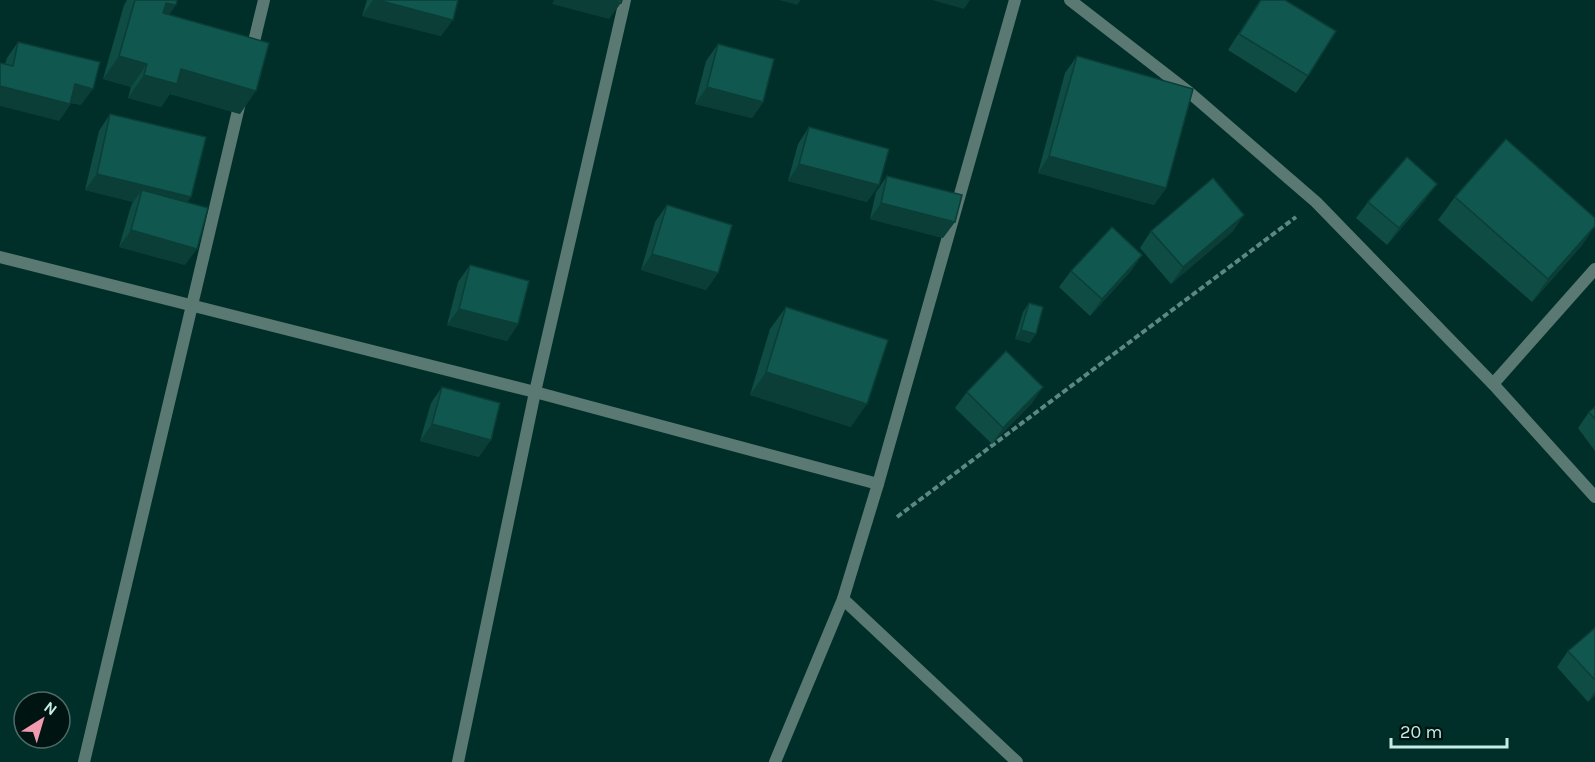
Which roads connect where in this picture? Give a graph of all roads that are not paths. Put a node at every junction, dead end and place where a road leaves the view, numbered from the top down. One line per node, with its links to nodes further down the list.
1 (264, 0): 5 (street)
2 (625, 0): 11 (street)
3 (1015, 0): 12 (street)
4 (1070, 0): 10 (street)
5 (248, 68)
6 (243, 91): 9 (street)
7 (0, 257): 9 (street)
8 (1595, 269): 10 (street)
9 (193, 306): 11 (street); 15 (street)
10 (1493, 384): 13 (street)
11 (535, 392): 12 (street); 16 (street)
12 (878, 484): 14 (street)
13 (1595, 497)
14 (843, 599): 17 (street); 18 (street)
15 (84, 762)
16 (458, 762)
17 (775, 762)
18 (1017, 762)

